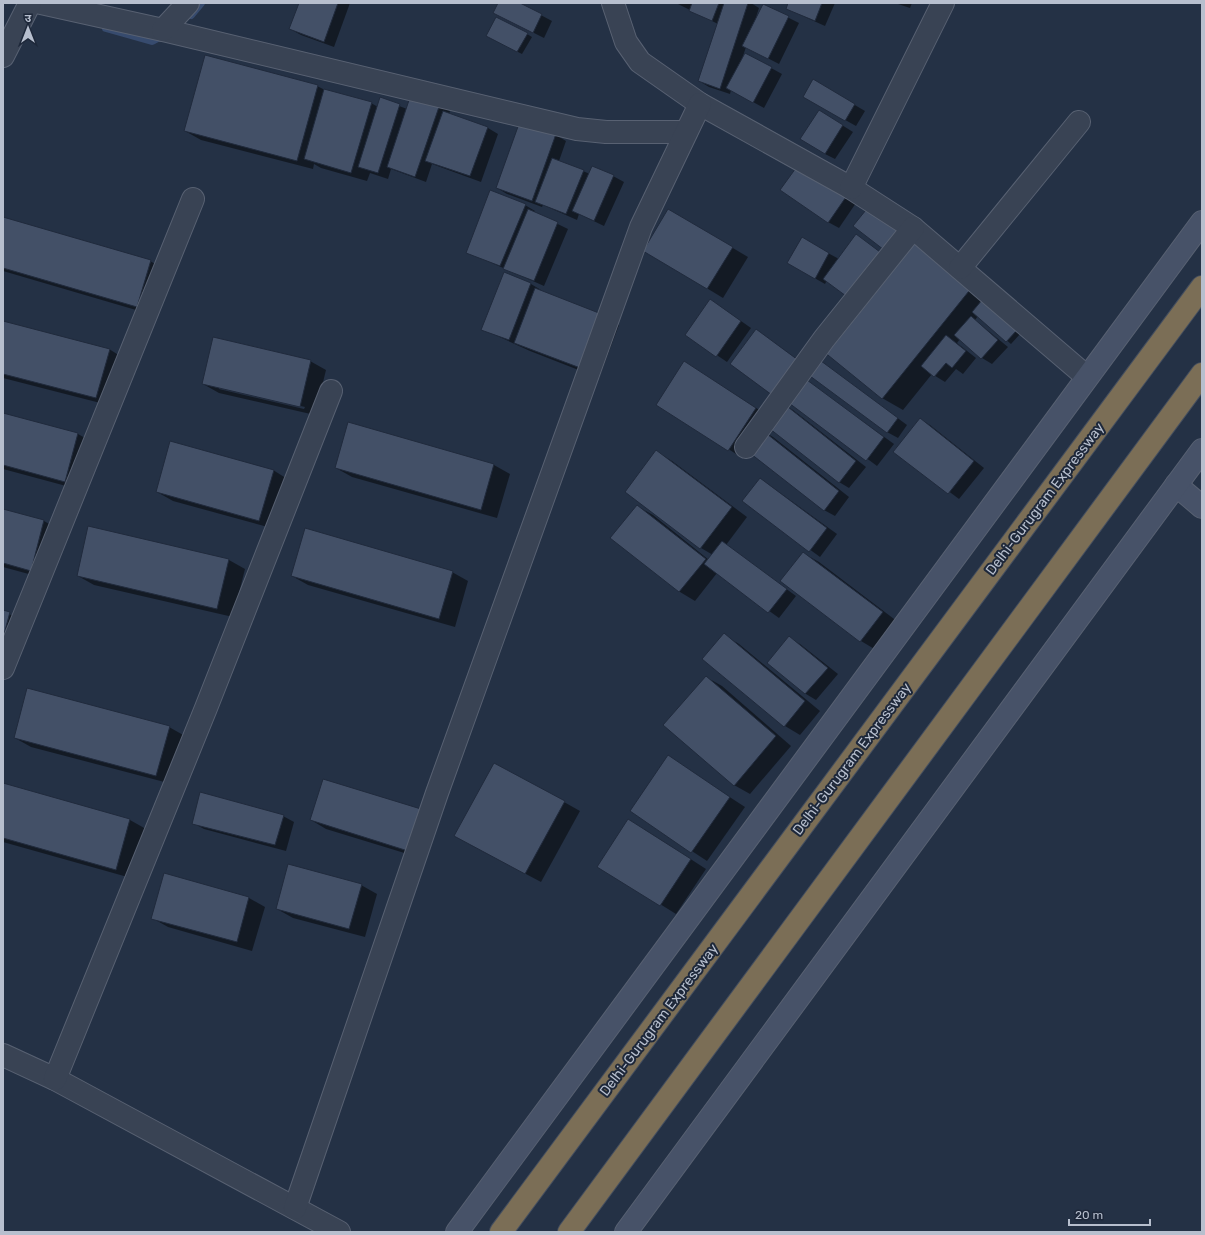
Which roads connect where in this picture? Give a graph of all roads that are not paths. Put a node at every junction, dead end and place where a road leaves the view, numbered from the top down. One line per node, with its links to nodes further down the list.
1 (30, 3): 7 (street)
2 (41, 3): 6 (street)
3 (188, 3): 6 (street)
4 (613, 3): 8 (street)
5 (943, 3): 11 (street)
6 (164, 30): 10 (street)
7 (3, 56)
8 (700, 104): 10 (street); 11 (street)
9 (1079, 122): 15 (street)
10 (686, 132): 27 (street)
11 (851, 188): 14 (street)
12 (193, 199): 24 (street)
13 (1202, 222): 18 (main road)
14 (913, 228): 15 (street); 20 (street)
15 (960, 268): 18 (street)
16 (1202, 287): 30 (highway, Delhi-Gurugram Expressway)
17 (1202, 374): 31 (highway)
18 (1087, 376): 29 (main road)
19 (331, 391): 26 (street)
20 (746, 447)
21 (1202, 450): 22 (main road)
22 (1176, 485): 23 (main road); 32 (main road)
23 (1202, 507)
24 (3, 668)
25 (3, 1055): 26 (street)
26 (55, 1079): 27 (street)
27 (295, 1208): 28 (street)
28 (339, 1232)
29 (457, 1232)
30 (501, 1232)
31 (569, 1232)
32 (626, 1232)

